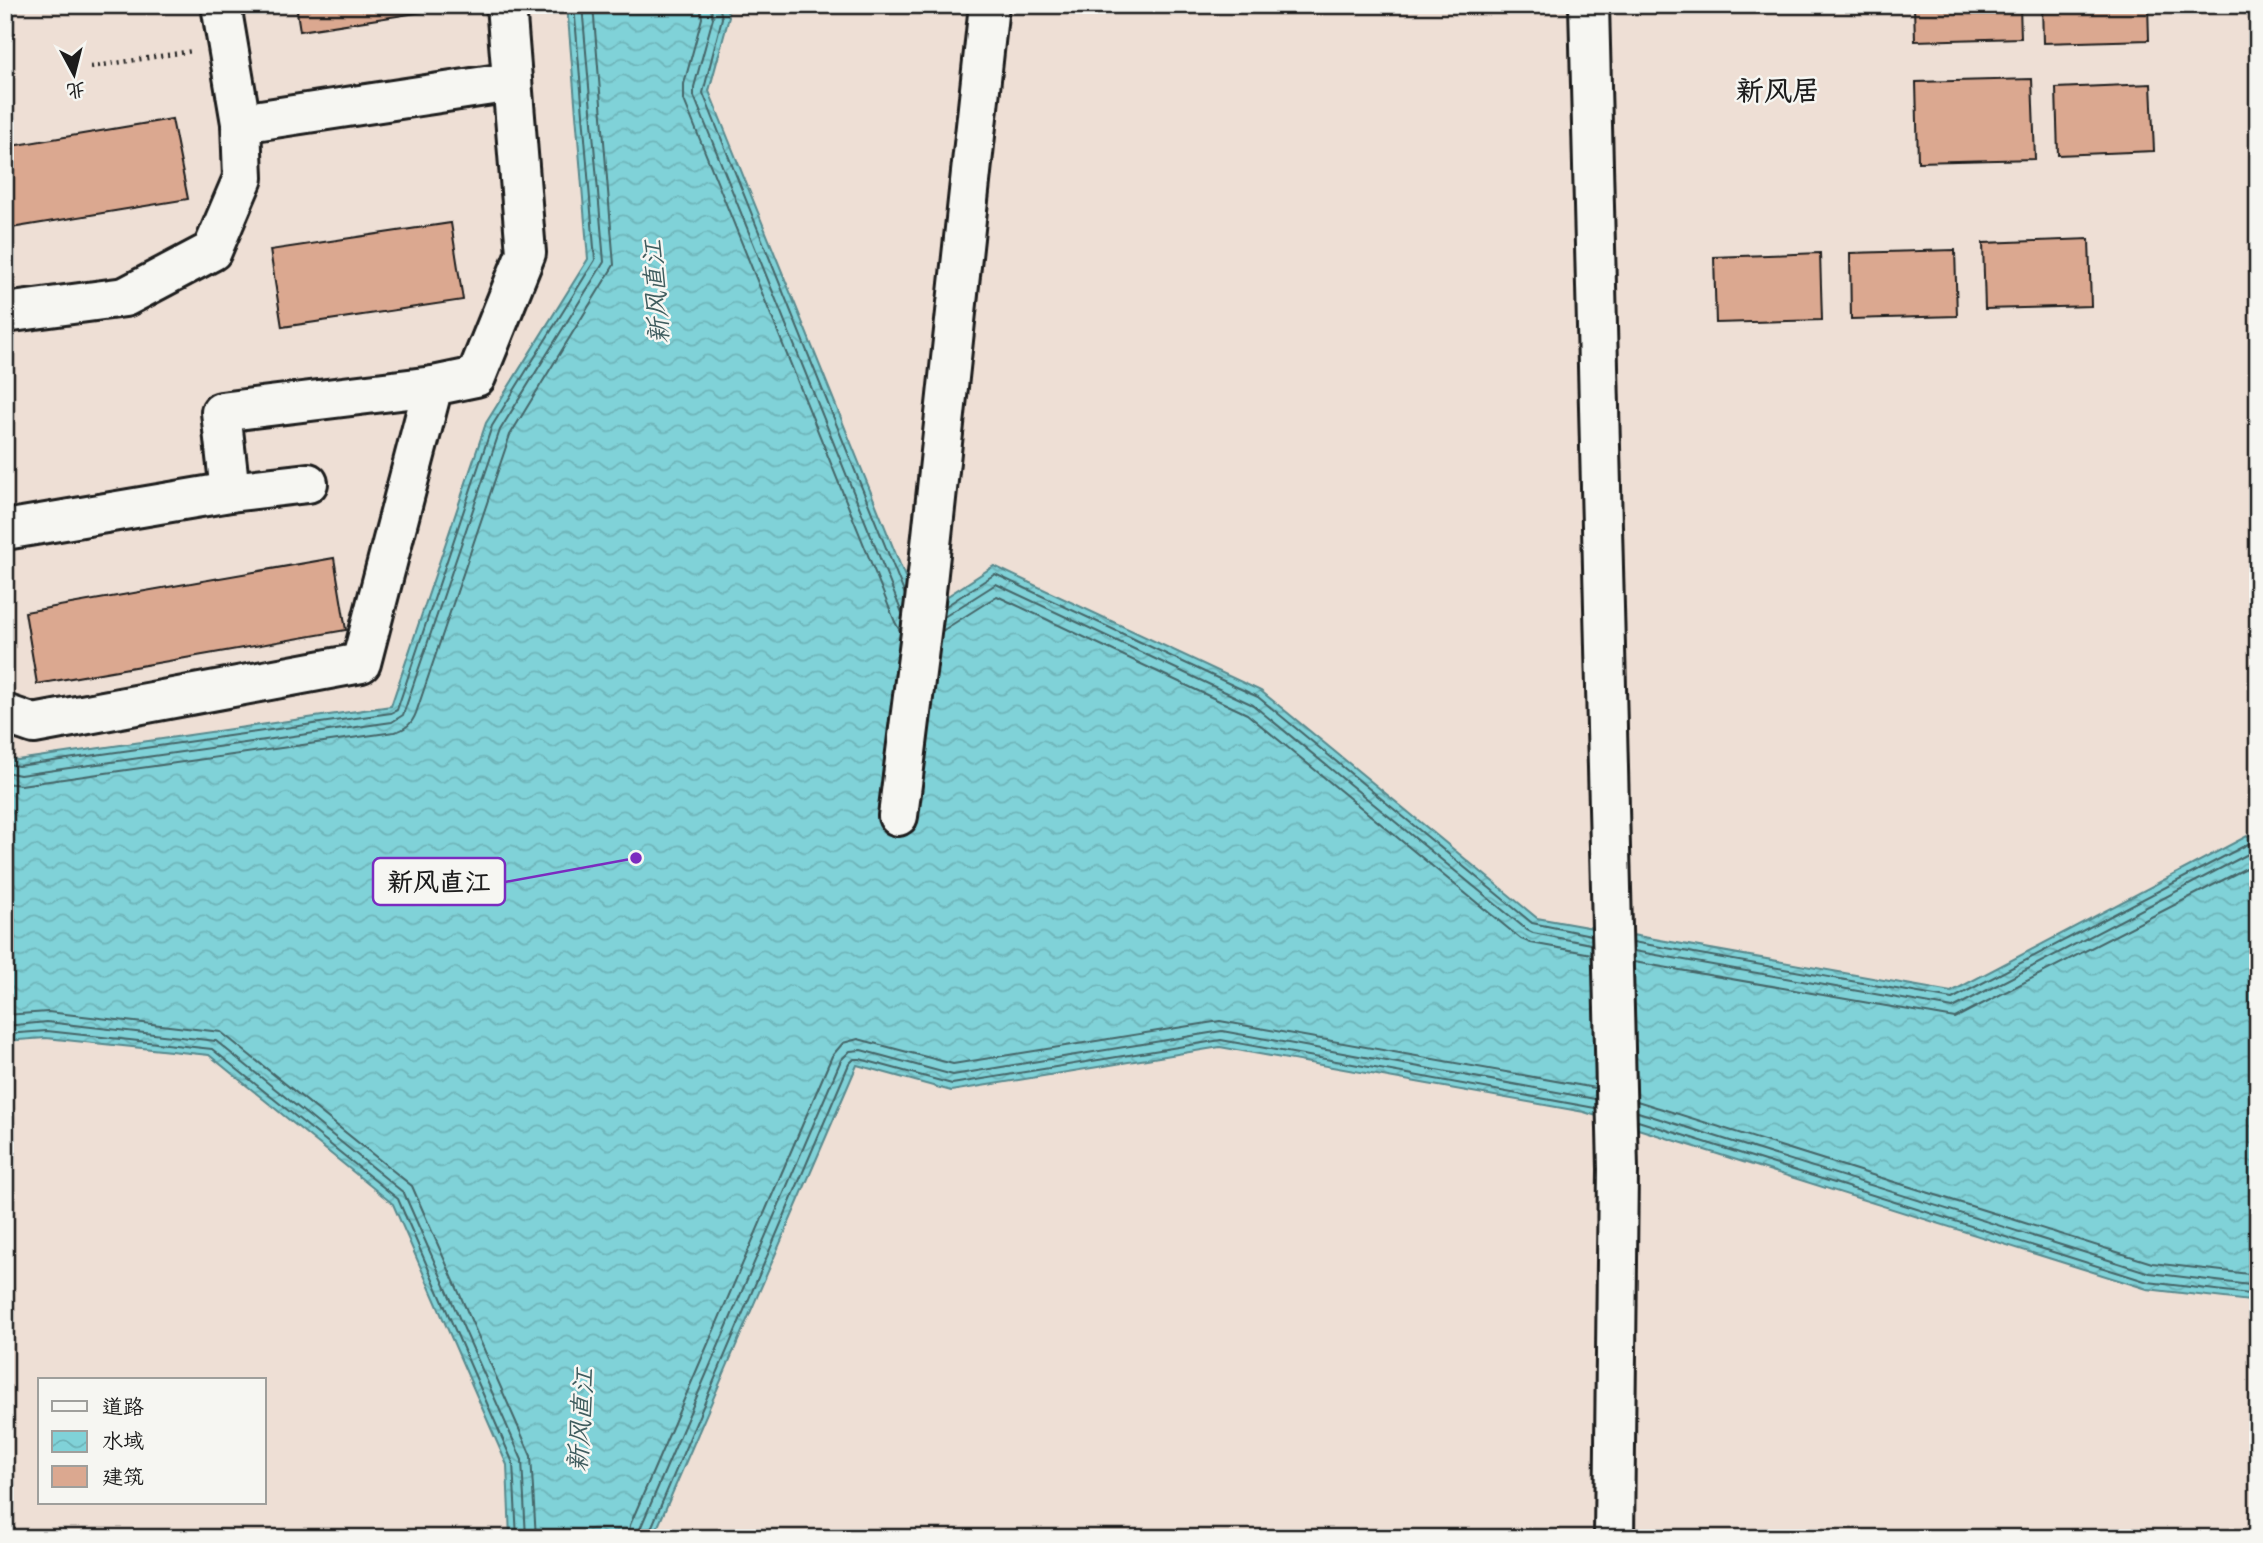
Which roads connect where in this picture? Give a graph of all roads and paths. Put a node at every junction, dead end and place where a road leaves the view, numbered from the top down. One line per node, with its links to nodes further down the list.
1 (221, 5): 5 (street)
2 (506, 5): 7 (street)
3 (989, 5): 15 (street)
4 (1589, 5): 16 (street)
5 (228, 46): 6 (path); 8 (street)
6 (91, 67)
7 (512, 82): 8 (street); 10 (street)
8 (241, 122): 9 (street)
9 (5, 313)
10 (433, 387): 12 (street); 14 (street)
11 (308, 483): 12 (street)
12 (230, 492): 13 (street)
13 (5, 530)
14 (5, 714)
15 (898, 816)
16 (1614, 1538)

